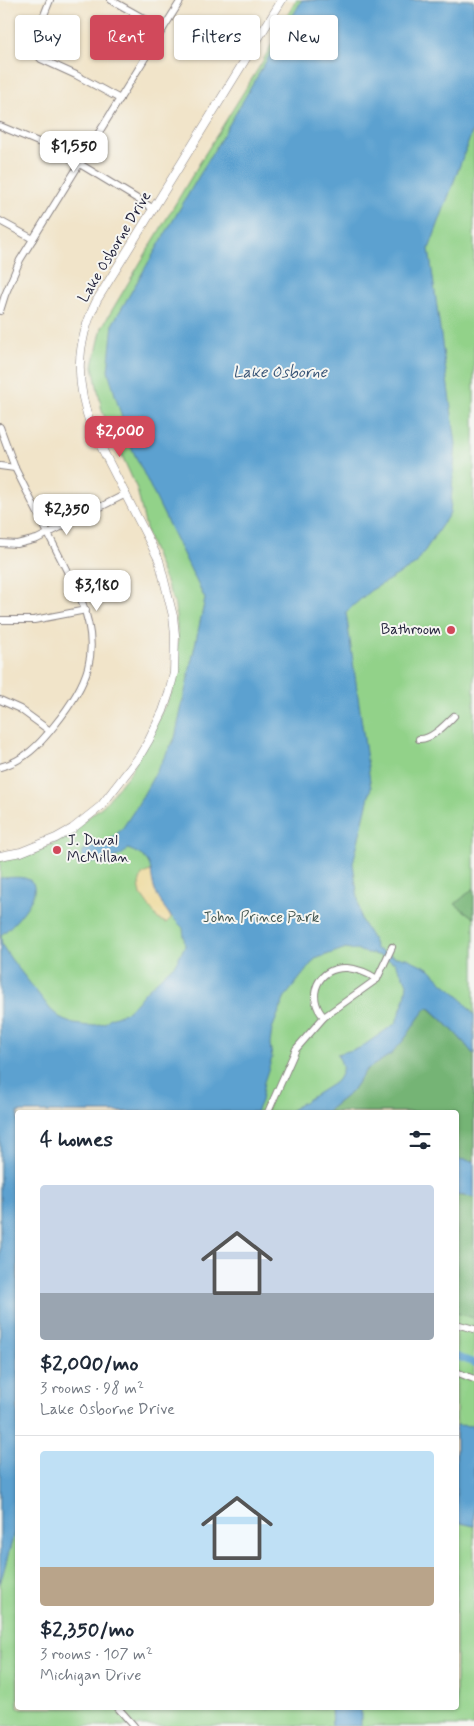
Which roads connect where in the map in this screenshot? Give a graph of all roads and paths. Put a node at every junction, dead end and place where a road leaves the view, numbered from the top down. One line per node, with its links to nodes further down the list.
1 (50, 0): 8 (street)
2 (111, 0): 5 (street)
3 (181, 0): 6 (street)
4 (282, 0): 11 (street, Lake Osborne Drive)
5 (138, 15)
6 (164, 27)
7 (144, 60): 8 (street)
8 (120, 99): 10 (street)
9 (0, 126): 10 (street)
10 (80, 164): 11 (street); 13 (street)
11 (154, 209): 18 (street, Lake Osborne Drive)
12 (0, 221): 13 (street)
13 (33, 239): 14 (street)
14 (0, 312)
15 (0, 427): 17 (street)
16 (0, 466): 17 (street)
17 (15, 468): 19 (street)
18 (126, 494): 19 (street); 28 (street, Lake Osborne Drive)
19 (48, 534): 20 (street); 21 (street)
20 (0, 543)
21 (86, 610): 22 (street); 25 (street)
22 (0, 620)
23 (0, 700): 25 (street)
24 (454, 716): 26 (street)
25 (50, 732): 27 (street)
26 (419, 739)
27 (0, 767)
28 (0, 856)
29 (392, 947): 30 (street)
30 (377, 979): 31 (street); 31 (street)
31 (324, 1017): 32 (street)
32 (269, 1110)
33 (459, 1325): 34 (street)
34 (474, 1330)
35 (459, 1373): 36 (street)
36 (474, 1379)
37 (120, 1710): 38 (street)
38 (134, 1726)

